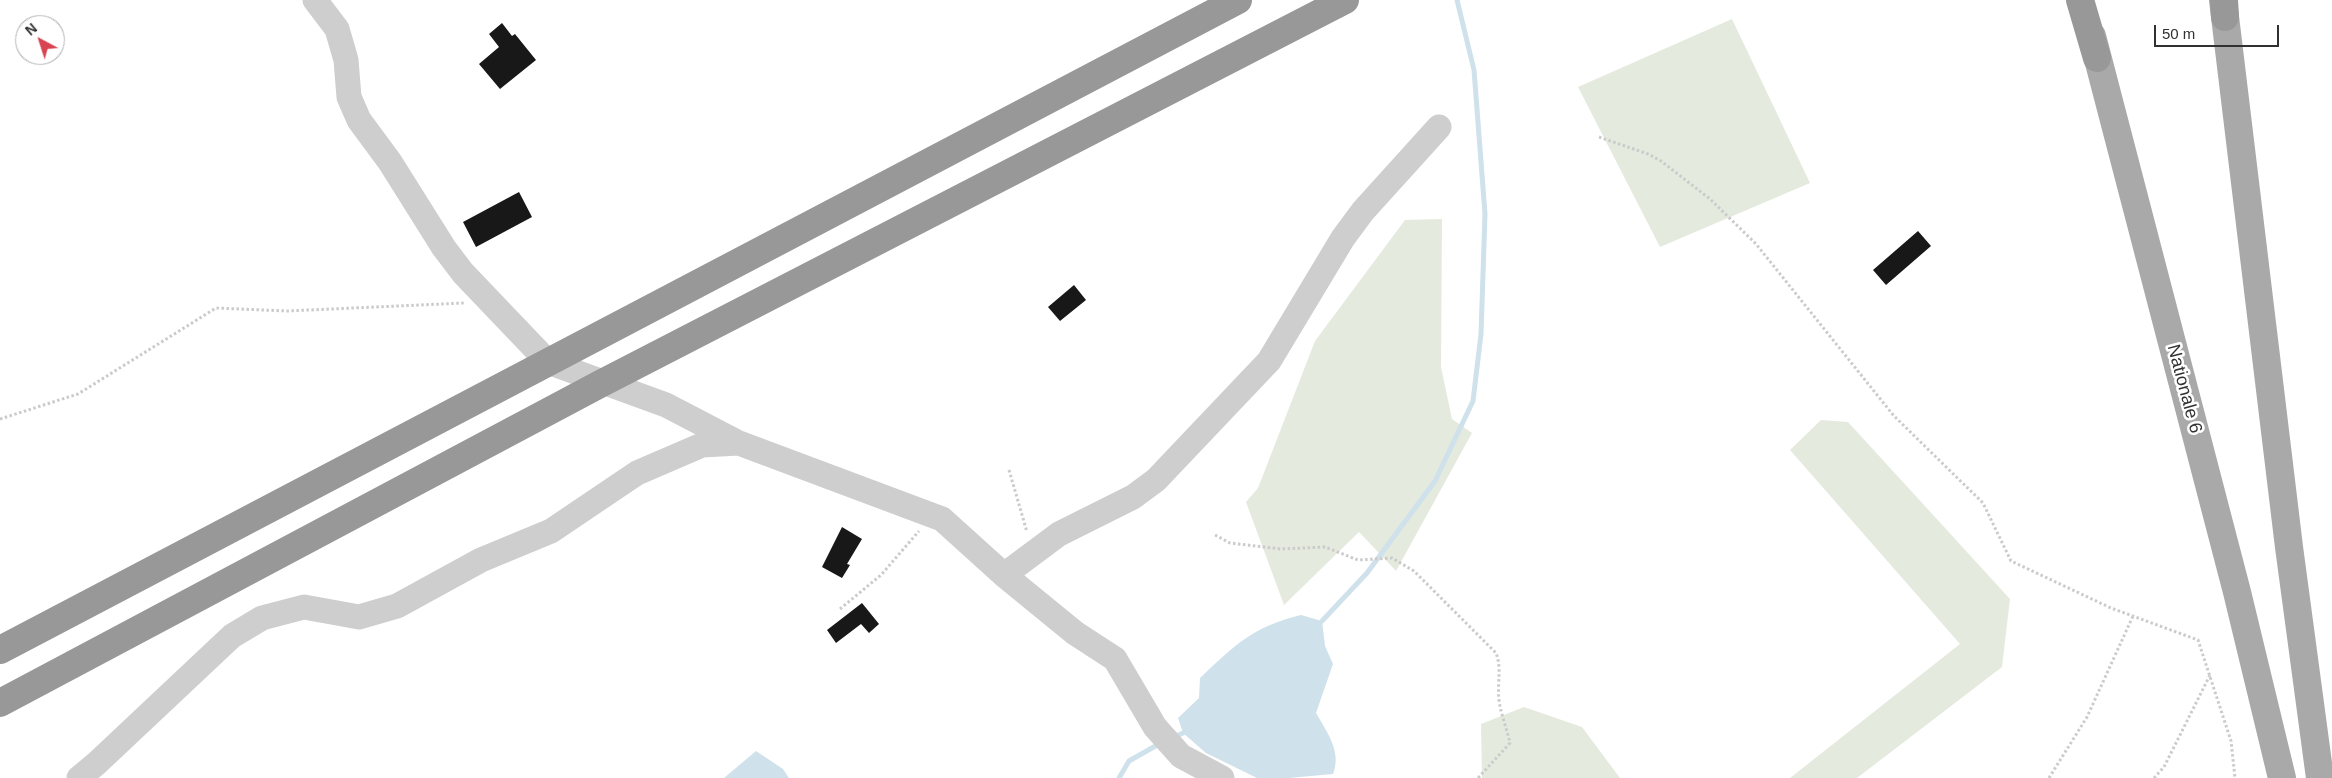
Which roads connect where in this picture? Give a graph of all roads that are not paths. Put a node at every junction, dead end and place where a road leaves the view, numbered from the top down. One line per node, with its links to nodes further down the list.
1 (315, 0): 11 (street)
2 (1238, 0): 11 (highway)
3 (1345, 0): 8 (highway)
4 (1352, 0): 8 (highway)
5 (2080, 0): 9 (highway)
6 (2084, 0): 9 (main road, Nationale 6)
7 (2224, 6): 20 (main road)
8 (1283, 34): 12 (highway)
9 (2097, 58): 19 (main road, Nationale 6)
10 (1439, 127): 14 (street)
11 (548, 362): 12 (street); 15 (highway)
12 (602, 383): 13 (street); 16 (highway)
13 (739, 443): 14 (street); 17 (street)
14 (1004, 576): 18 (street)
15 (0, 650)
16 (0, 703)
17 (79, 778)
18 (1222, 778)
19 (2282, 778)
20 (2320, 778)

